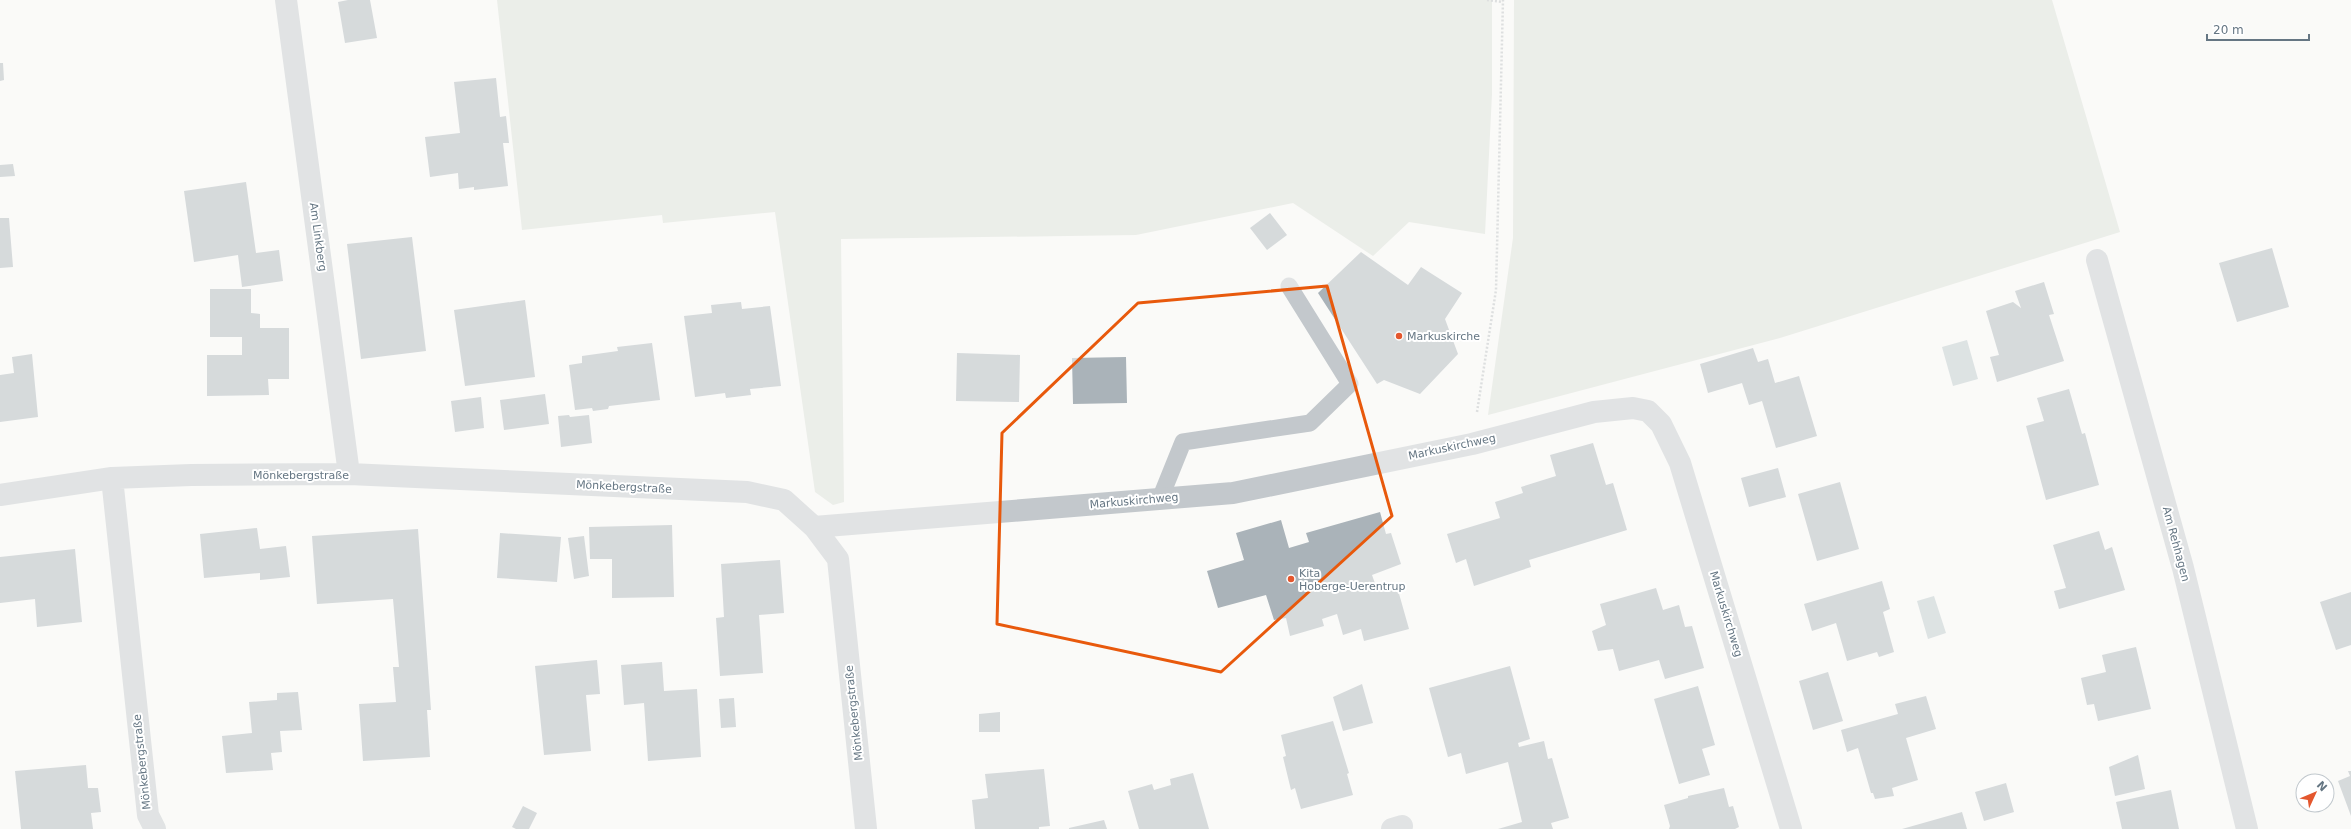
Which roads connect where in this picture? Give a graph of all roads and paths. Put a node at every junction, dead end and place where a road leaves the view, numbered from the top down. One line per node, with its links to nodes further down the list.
1 (286, 0): 7 (street, Am Linkberg)
2 (1488, 0): 3 (path)
3 (1503, 1): 6 (path)
4 (2097, 260): 15 (street, Am Rehhagen)
5 (1289, 286): 10 (lane)
6 (1472, 444): 10 (street, Markuskirchweg); 14 (street, Markuskirchweg)
7 (349, 474): 8 (street, Mönkebergstraße); 11 (street, Mönkebergstraße)
8 (112, 478): 9 (street, Mönkebergstraße); 12 (street, Mönkebergstraße)
9 (0, 495)
10 (1160, 499): 11 (street, Markuskirchweg)
11 (814, 527): 13 (street, Mönkebergstraße)
12 (155, 829)
13 (866, 829)
14 (1791, 829)
15 (2247, 829)

